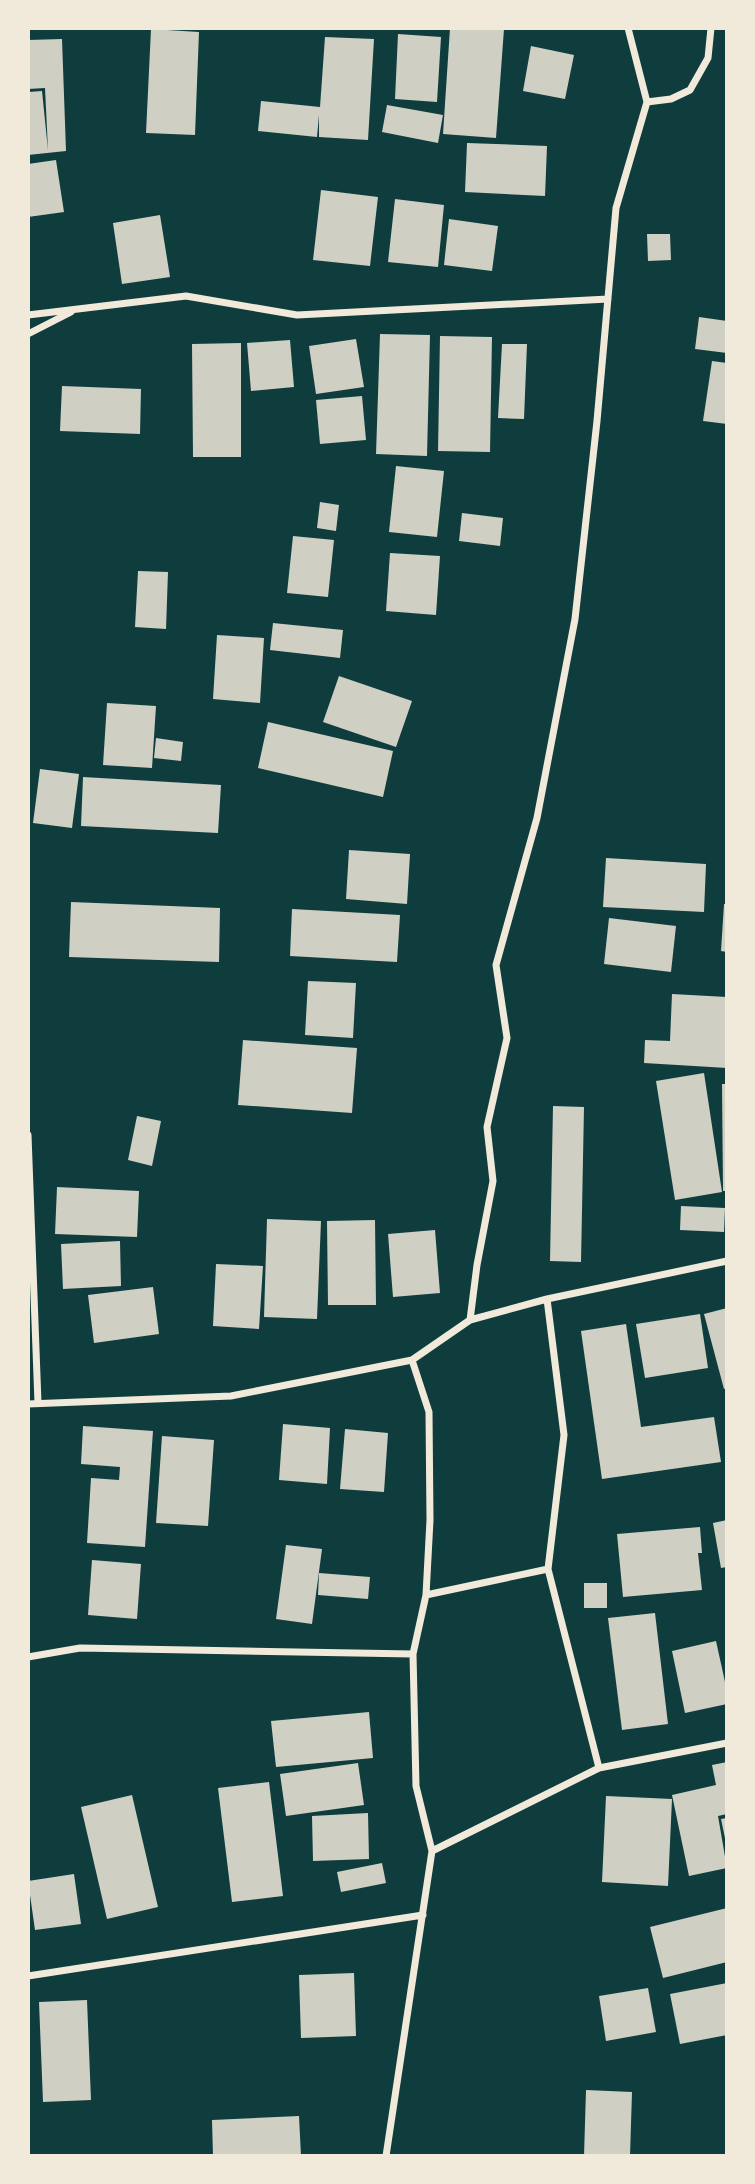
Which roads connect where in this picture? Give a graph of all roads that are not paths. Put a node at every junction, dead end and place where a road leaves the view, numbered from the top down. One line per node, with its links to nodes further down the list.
1 (628, 28): 3 (street)
2 (711, 28): 3 (street)
3 (647, 102): 4 (street)
4 (608, 299): 5 (street); 11 (street)
5 (77, 309): 6 (street); 7 (street)
6 (28, 315)
7 (28, 334)
8 (28, 1135): 13 (street)
9 (727, 1261): 10 (street)
10 (547, 1299): 11 (street); 15 (street)
11 (470, 1320): 12 (street)
12 (412, 1360): 13 (street); 16 (street)
13 (38, 1403): 14 (street)
14 (28, 1404)
15 (548, 1569): 16 (street); 20 (street)
16 (426, 1595): 17 (street)
17 (413, 1654): 18 (street); 21 (street)
18 (28, 1657)
19 (727, 1743): 20 (street)
20 (598, 1768): 21 (street)
21 (432, 1851): 22 (street)
22 (423, 1915): 23 (street); 24 (street)
23 (28, 1976)
24 (386, 2156)

